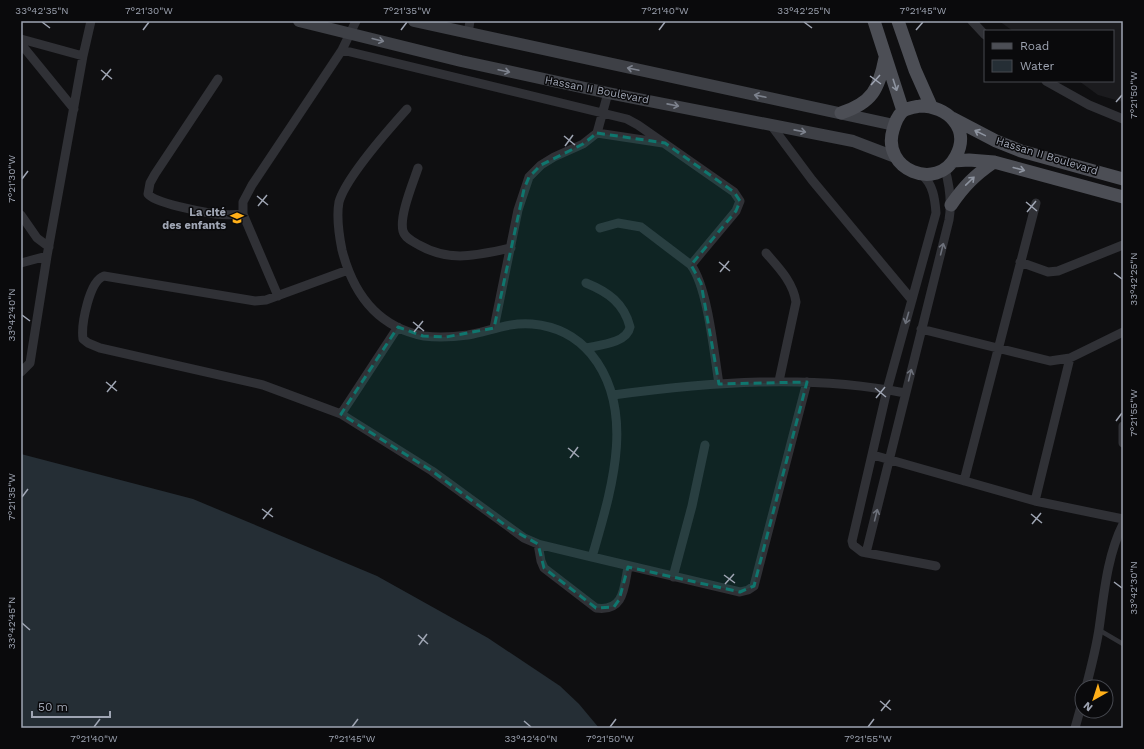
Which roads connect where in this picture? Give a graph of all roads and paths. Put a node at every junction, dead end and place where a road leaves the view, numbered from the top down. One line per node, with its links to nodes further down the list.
1 (91, 21): 14 (street)
2 (299, 21): 9 (main road, Hassan II Boulevard)
3 (356, 21): 9 (street)
4 (414, 21): 8 (main road)
5 (874, 21): 15 (main road)
6 (898, 21): 19 (main road)
7 (972, 21): 10 (street)
8 (469, 27): 23 (main road, one-way to 8)
9 (350, 33): 13 (street); 18 (main road, Hassan II Boulevard, one-way to 18)
10 (984, 34)
11 (21, 39): 14 (street)
12 (21, 44): 20 (street)
13 (342, 50): 24 (street); 40 (street)
14 (83, 56): 20 (street)
15 (885, 56): 22 (main road, one-way to 22); 23 (main road)
16 (218, 79): 40 (street)
17 (1048, 82): 26 (street)
18 (608, 93): 24 (street); 27 (main road, Hassan II Boulevard, one-way to 27)
19 (931, 106): 22 (main road); 25 (main road)
20 (74, 109): 45 (street)
21 (407, 109): 50 (street)
22 (903, 111): 28 (main road)
23 (840, 113): 28 (main road)
24 (603, 114): 29 (street); 30 (street)
25 (952, 118): 33 (main road); 36 (main road, Hassan II Boulevard, one-way to 25)
26 (1123, 119)
27 (771, 125): 31 (main road, Hassan II Boulevard, one-way to 31); 53 (street)
28 (894, 125): 31 (main road)
29 (597, 132): 30 (street); 44 (street)
30 (664, 143): 49 (street)
31 (895, 157): 35 (main road)
32 (994, 162): 33 (main road, Hassan II Boulevard); 37 (main road, Hassan II Boulevard, one-way to 37); 39 (main road, one-way to 32)
33 (949, 165): 35 (main road); 39 (street)
34 (418, 168): 44 (street)
35 (922, 175): 53 (street)
36 (1123, 179)
37 (1123, 197)
38 (1036, 203): 47 (street)
39 (951, 205): 56 (street, one-way to 39)
40 (243, 214): 52 (street)
41 (21, 215): 45 (street)
42 (600, 228): 49 (street)
43 (1123, 245): 47 (street)
44 (511, 248): 55 (street)
45 (48, 252): 48 (street); 61 (street)
46 (766, 253): 62 (street)
47 (1020, 262): 59 (street)
48 (21, 264)
49 (691, 266): 64 (street)
50 (348, 270): 52 (street); 54 (street)
51 (586, 283): 58 (street)
52 (278, 296): 68 (street)
53 (912, 300): 65 (street, one-way to 65)
54 (398, 327): 55 (street); 68 (street)
55 (494, 328): 58 (street)
56 (921, 329): 59 (street); 66 (street, one-way to 56)
57 (1123, 332): 60 (street)
58 (586, 348): 67 (street)
59 (998, 348): 60 (street); 74 (street)
60 (1070, 358): 75 (street)
61 (21, 372)
62 (779, 381): 63 (street); 64 (street)
63 (808, 382): 65 (street); 83 (street)
64 (719, 384): 67 (street)
65 (887, 390): 66 (street); 72 (street)
66 (905, 393): 73 (street)
67 (613, 395): 80 (street)
68 (342, 414): 78 (street)
69 (1123, 426): 70 (street)
70 (1123, 443)
71 (705, 445): 83 (street)
72 (873, 455): 73 (street); 79 (street)
73 (890, 461): 74 (street); 79 (street, one-way to 73)
74 (964, 481): 75 (street)
75 (1035, 500): 76 (street)
76 (1123, 519)
77 (1123, 524): 84 (street)
78 (538, 544): 80 (street); 81 (street)
79 (866, 553): 82 (street)
80 (592, 557): 81 (street)
81 (628, 566): 83 (street)
82 (936, 566)
83 (674, 577)
84 (1098, 630): 85 (lane); 86 (street)
85 (1123, 644)
86 (1088, 679)

